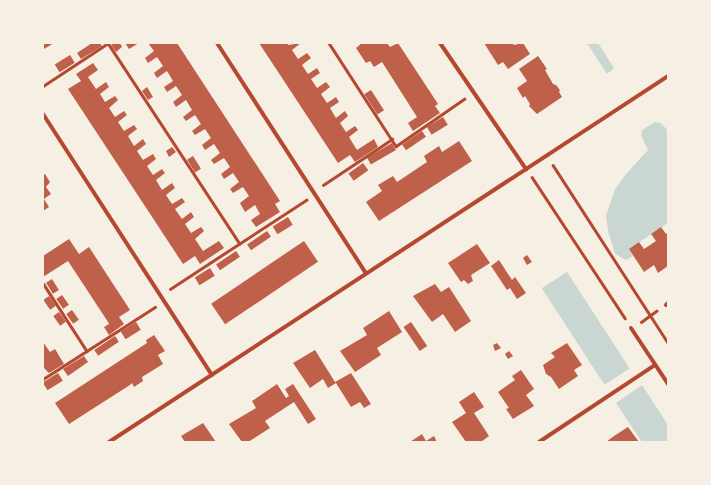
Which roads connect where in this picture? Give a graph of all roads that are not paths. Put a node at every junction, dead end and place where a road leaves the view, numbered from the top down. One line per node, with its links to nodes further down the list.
1 (217, 43): 6 (street)
2 (440, 43): 5 (street)
3 (668, 76): 5 (street)
4 (43, 114): 9 (street)
5 (526, 169): 6 (street)
6 (366, 274): 9 (street)
7 (631, 328): 8 (street)
8 (655, 365): 10 (street); 12 (street)
9 (212, 374): 11 (street)
10 (668, 384)
11 (109, 442)
12 (539, 442)

